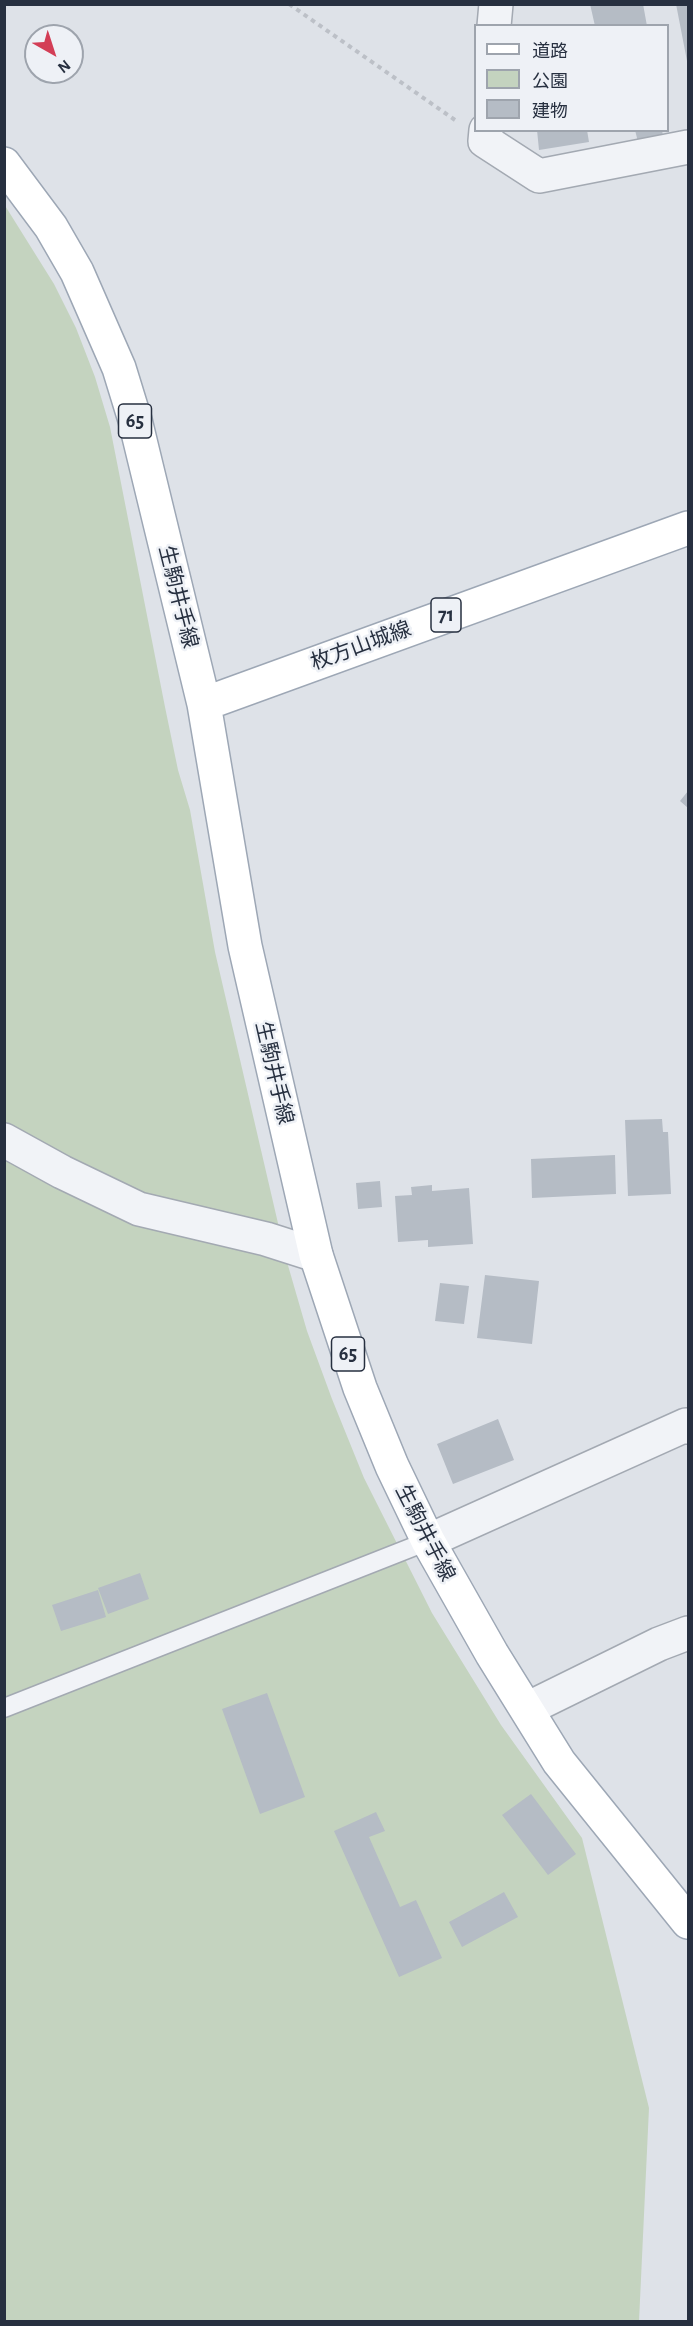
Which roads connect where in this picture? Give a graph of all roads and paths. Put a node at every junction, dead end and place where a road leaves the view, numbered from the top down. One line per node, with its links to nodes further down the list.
1 (289, 4): 4 (path)
2 (496, 4): 3 (street)
3 (494, 24)
4 (474, 129)
5 (485, 136): 6 (street)
6 (688, 147)
7 (4, 164): 9 (main road, 生駒井手線 / 65)
8 (688, 528): 9 (main road, 枚方山城線 / 71)
9 (204, 704): 11 (main road, 生駒井手線 / 65)
10 (4, 1140): 11 (street)
11 (316, 1254): 13 (main road, 生駒井手線 / 65)
12 (688, 1427): 13 (street)
13 (428, 1541): 15 (lane); 16 (main road, 生駒井手線 / 65)
14 (688, 1634): 16 (street)
15 (4, 1708)
16 (527, 1709): 17 (main road, 生駒井手線 / 65)
17 (688, 1922)

